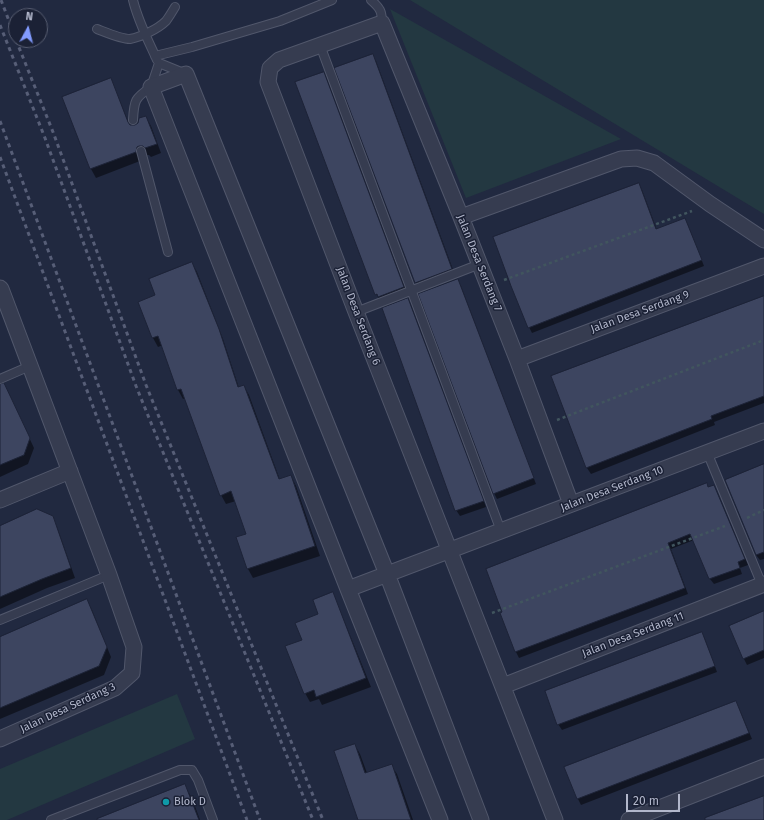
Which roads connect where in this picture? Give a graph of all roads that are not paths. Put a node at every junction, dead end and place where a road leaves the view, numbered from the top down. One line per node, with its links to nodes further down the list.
1 (133, 0): 7 (lane)
2 (332, 0): 9 (lane)
3 (371, 0): 5 (lane)
4 (175, 8): 7 (lane)
5 (382, 23): 8 (street); 14 (street, Jalan Desa Serdang 7)
6 (96, 29): 7 (lane)
7 (144, 34): 9 (lane)
8 (320, 45): 20 (lane); 21 (street, Jalan Desa Serdang 6)
9 (157, 59): 10 (lane); 11 (lane)
10 (186, 74): 11 (street); 32 (street)
11 (152, 87): 12 (lane); 35 (street)
12 (133, 120)
13 (142, 151): 16 (lane)
14 (461, 217): 15 (street); 17 (street, Jalan Desa Serdang 7)
15 (764, 240)
16 (168, 252)
17 (480, 264): 20 (lane); 22 (street, Jalan Desa Serdang 7)
18 (764, 266): 22 (street, Jalan Desa Serdang 9)
19 (0, 288): 23 (street)
20 (411, 290): 21 (lane); 30 (lane)
21 (356, 312): 31 (street, Jalan Desa Serdang 6)
22 (517, 358): 29 (street, Jalan Desa Serdang 7)
23 (30, 366): 24 (lane); 27 (street)
24 (0, 379)
25 (764, 431): 26 (street, Jalan Desa Serdang 10)
26 (707, 452): 29 (street, Jalan Desa Serdang 10); 34 (lane)
27 (70, 471): 28 (street); 33 (street)
28 (0, 500)
29 (571, 504): 30 (street, Jalan Desa Serdang 10)
30 (501, 531): 31 (street, Jalan Desa Serdang 10)
31 (455, 548): 32 (street, Jalan Desa Serdang 10); 37 (street, Jalan Desa Serdang 6)
32 (387, 574): 35 (street, Jalan Desa Serdang 10); 43 (street)
33 (109, 575): 36 (lane); 38 (street, Jalan Desa Serdang 3)
34 (763, 584): 37 (street, Jalan Desa Serdang 11)
35 (348, 589): 42 (street)
36 (0, 620)
37 (503, 686): 44 (street, Jalan Desa Serdang 6)
38 (0, 739)
39 (764, 767): 45 (street)
40 (51, 820): 41 (lane)
41 (213, 820)
42 (440, 820)
43 (480, 820)
44 (555, 820)
45 (629, 820)

